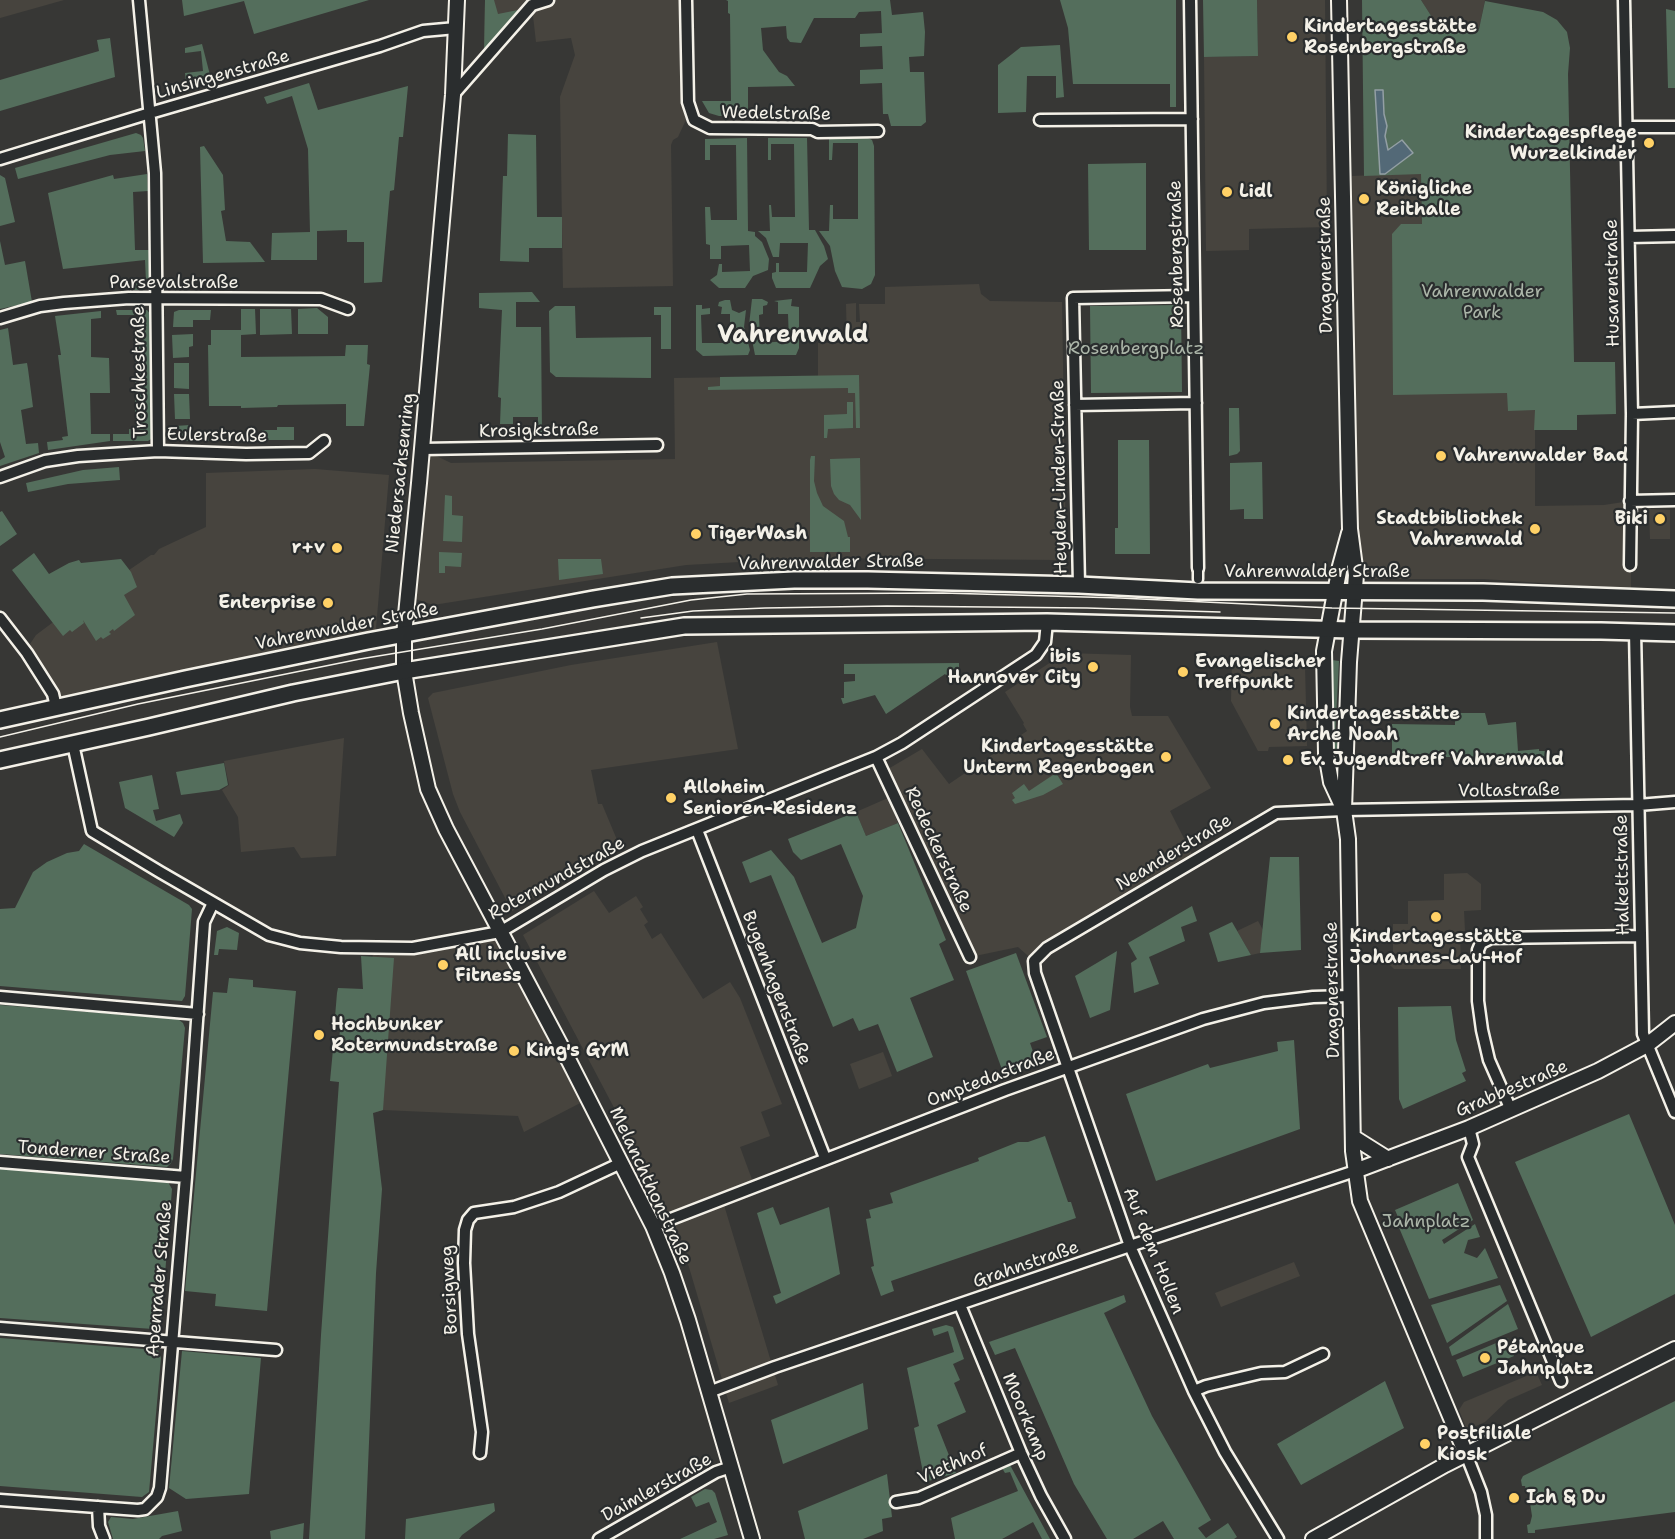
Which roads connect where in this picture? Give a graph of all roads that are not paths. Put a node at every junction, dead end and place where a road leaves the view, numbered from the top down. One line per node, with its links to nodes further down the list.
1 (139, 0): 10 (street, Troschkestraße)
2 (457, 0): 8 (street, Niedersachsenring)
3 (548, 0): 9 (street)
4 (686, 0): 15 (street, Wedelstraße)
5 (1190, 0): 11 (street, Rosenbergstraße)
6 (1339, 0): 34 (street, Dragonerstraße)
7 (1624, 0): 13 (street, Husarenstraße)
8 (456, 28): 9 (street, Niedersachsenring); 10 (street, Linsingenstraße)
9 (453, 95): 29 (street, Niedersachsenring)
10 (150, 113): 16 (street, Linsingenstraße); 20 (street, Troschkestraße)
11 (1192, 119): 12 (street); 19 (street, Rosenbergstraße)
12 (1040, 120)
13 (1627, 127): 14 (street); 18 (street, Husarenstraße)
14 (1675, 127)
15 (878, 131)
16 (0, 159)
17 (1675, 236): 18 (street)
18 (1629, 237): 26 (street, Husarenstraße)
19 (1194, 296): 23 (street, Rosenbergstraße); 24 (street, Heyden-Linden-Straße)
20 (155, 297): 21 (street, Parsevalstraße); 22 (street, Parsevalstraße); 30 (street, Troschkestraße)
21 (348, 309)
22 (0, 318)
23 (1196, 403): 24 (street); 36 (street, Rosenbergstraße)
24 (1075, 405): 37 (street, Heyden-Linden-Straße)
25 (1675, 412): 26 (street)
26 (1632, 414): 33 (street, Husarenstraße)
27 (324, 441): 30 (street, Eulerstraße)
28 (657, 445): 29 (street, Krosigkstraße)
29 (422, 449): 47 (street, Niedersachsenring)
30 (158, 451): 31 (street, Eulerstraße)
31 (0, 477)
32 (1675, 500): 33 (street)
33 (1630, 501): 35 (street, Husarenstraße)
34 (1350, 529): 38 (street, Dragonerstraße); 39 (street, Dragonerstraße)
35 (1630, 565)
36 (1198, 573)
37 (1079, 585): 38 (main road, Vahrenwalder Straße); 47 (main road, Vahrenwalder Straße)
38 (1335, 592): 39 (main road, Vahrenwalder Straße); 43 (street, Dragonerstraße)
39 (1354, 592): 40 (main road, Vahrenwalder Straße); 44 (street, Dragonerstraße)
40 (1675, 598)
41 (0, 618): 49 (street)
42 (1047, 622): 43 (main road); 48 (main road); 52 (street, Rotermundstraße)
43 (1328, 630): 44 (main road); 56 (street, Dragonerstraße)
44 (1351, 630): 45 (main road); 56 (street, Dragonerstraße)
45 (1635, 631): 46 (main road); 55 (street, Halkettstraße)
46 (1675, 633)
47 (404, 635): 48 (street, Niedersachsenring); 49 (main road, Vahrenwalder Straße)
48 (404, 671): 51 (main road); 59 (street, Niedersachsenring)
49 (56, 707): 50 (main road, Vahrenwalder Straße)
50 (0, 720)
51 (75, 751): 53 (main road); 58 (street, Rotermundstraße)
52 (876, 757): 57 (street, Rotermundstraße); 61 (street, Redeckerstraße)
53 (0, 760)
54 (1675, 802): 55 (street, Voltastraße)
55 (1638, 805): 56 (street, Voltastraße); 60 (street, Halkettstraße)
56 (1344, 810): 62 (street, Neanderstraße); 63 (street, Dragonerstraße)
57 (697, 830): 59 (street, Rotermundstraße); 73 (street, Bugenhagenstraße)
58 (213, 903): 59 (street, Rotermundstraße); 65 (street, Apenrader Straße)
59 (500, 932): 76 (street, Melanchthonstraße)
60 (1641, 936): 67 (street, Halkettstraße); 69 (street)
61 (970, 957)
62 (1034, 961): 68 (street, Auf dem Hollen)
63 (1350, 996): 68 (street, Omptedastraße); 72 (street, Dragonerstraße)
64 (0, 998): 65 (street)
65 (198, 1014): 78 (street, Apenrader Straße)
66 (1675, 1023): 67 (street, Grabbestraße)
67 (1647, 1045): 69 (street, Grabbestraße); 70 (street, Halkettstraße)
68 (1067, 1067): 73 (street, Omptedastraße); 80 (street, Auf dem Hollen)
69 (1511, 1110): 71 (street, Grabbestraße)
70 (1675, 1112)
71 (1469, 1128): 74 (street, Grabbestraße); 87 (street)
72 (1353, 1137): 74 (street); 77 (street, Dragonerstraße)
73 (825, 1158): 79 (street, Omptedastraße)
74 (1388, 1159): 77 (street, Grabbestraße)
75 (0, 1162): 78 (street, Tonderner Straße)
76 (621, 1163): 79 (street, Melanchthonstraße); 90 (street, Borsigweg)
77 (1355, 1171): 80 (street, Grahnstraße); 92 (street)
78 (186, 1177): 83 (street, Apenrader Straße)
79 (654, 1226): 89 (street, Melanchthonstraße)
80 (1130, 1246): 81 (street, Grahnstraße); 88 (street, Auf dem Hollen)
81 (960, 1305): 89 (street, Grahnstraße); 91 (street, Moorkamp)
82 (0, 1328): 83 (street)
83 (171, 1342): 85 (street); 96 (street, Apenrader Straße)
84 (1675, 1349): 92 (street)
85 (276, 1350)
86 (1323, 1353): 88 (street)
87 (1561, 1381)
88 (1194, 1391): 101 (street, Auf dem Hollen)
89 (708, 1392): 93 (street, Melanchthonstraße)
90 (480, 1453)
91 (1022, 1453): 95 (street, Viethhof); 100 (street, Moorkamp)
92 (1466, 1454): 102 (street); 103 (street)
93 (731, 1467): 98 (street, Daimlerstraße); 99 (street, Melanchthonstraße)
94 (0, 1500): 96 (street, Apenrader Straße)
95 (896, 1502)
96 (98, 1507): 97 (street)
97 (104, 1539)
98 (599, 1539)
99 (752, 1539)
100 (1065, 1539)
101 (1278, 1539)
102 (1313, 1539)
103 (1486, 1539)

